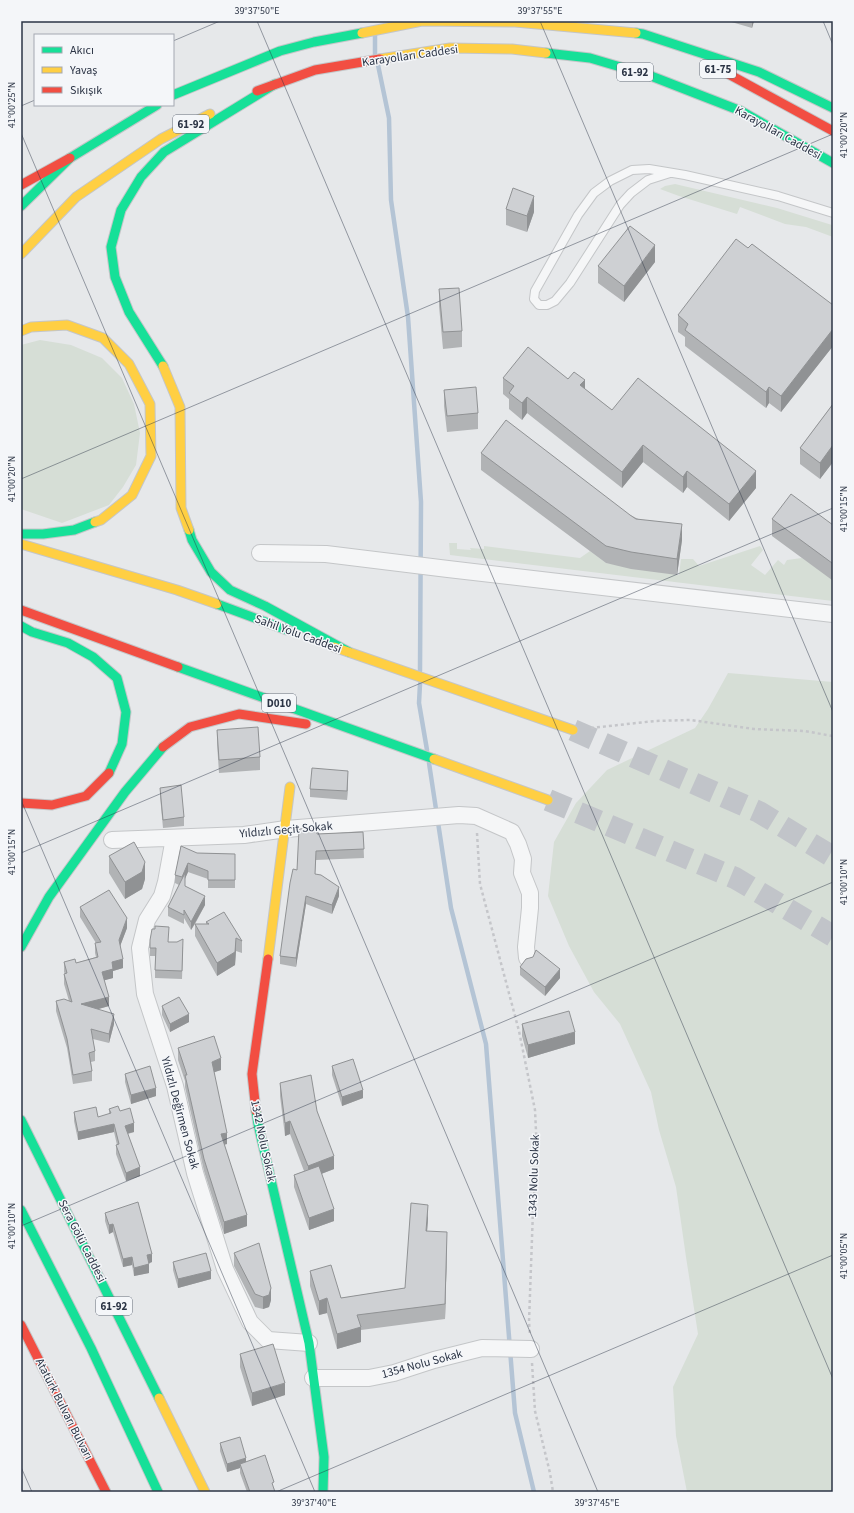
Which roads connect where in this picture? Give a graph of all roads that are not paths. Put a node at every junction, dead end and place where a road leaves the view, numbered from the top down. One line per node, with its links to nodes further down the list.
1 (422, 21): 2 (main road); 6 (main road)
2 (594, 30): 3 (main road); 8 (main road)
3 (636, 42)
4 (715, 69): 9 (main road, 61-75)
5 (275, 84): 11 (main road, Karayolları Caddesi / 61-92); 16 (main road, Karayolları Caddesi / 61-92); 24 (main road)
6 (174, 96)
7 (155, 106): 10 (main road)
8 (833, 108)
9 (833, 131)
10 (70, 158): 13 (main road); 14 (main road)
11 (833, 163)
12 (670, 173): 12 (lane); 15 (lane)
13 (21, 185)
14 (21, 206)
15 (833, 213)
16 (21, 254)
17 (21, 331): 18 (main road)
18 (21, 534)
19 (21, 544): 24 (main road, Sahil Yolu Caddesi)
20 (260, 553): 22 (street)
21 (21, 610): 26 (main road, D010)
22 (833, 614)
23 (21, 626): 29 (main road)
24 (349, 652): 25 (main road, Sahil Yolu Caddesi)
25 (573, 730)
26 (374, 737): 28 (main road, D010); 33 (main road)
27 (290, 787): 30 (main road, 1342 Nolu Sokak)
28 (548, 800)
29 (21, 803)
30 (286, 829): 31 (street, Yıldızlı Geçit Sokak); 34 (street, Yıldızlı Geçit Sokak); 38 (main road, 1342 Nolu Sokak)
31 (174, 838): 32 (street, Yıldızlı Geçit Sokak); 38 (street, Yıldızlı Değirmen Sokak)
32 (112, 840)
33 (21, 948)
34 (527, 958)
35 (21, 1120): 43 (main road, Sera Gölü Caddesi / 61-92)
36 (21, 1210): 42 (main road)
37 (21, 1325): 41 (main road, Atatürk Bulvarı Bulvarı)
38 (309, 1342): 40 (main road, 1342 Nolu Sokak)
39 (531, 1349): 40 (street, 1354 Nolu Sokak)
40 (313, 1378): 44 (main road, 1342 Nolu Sokak)
41 (106, 1492)
42 (158, 1492)
43 (205, 1492)
44 (323, 1492)

